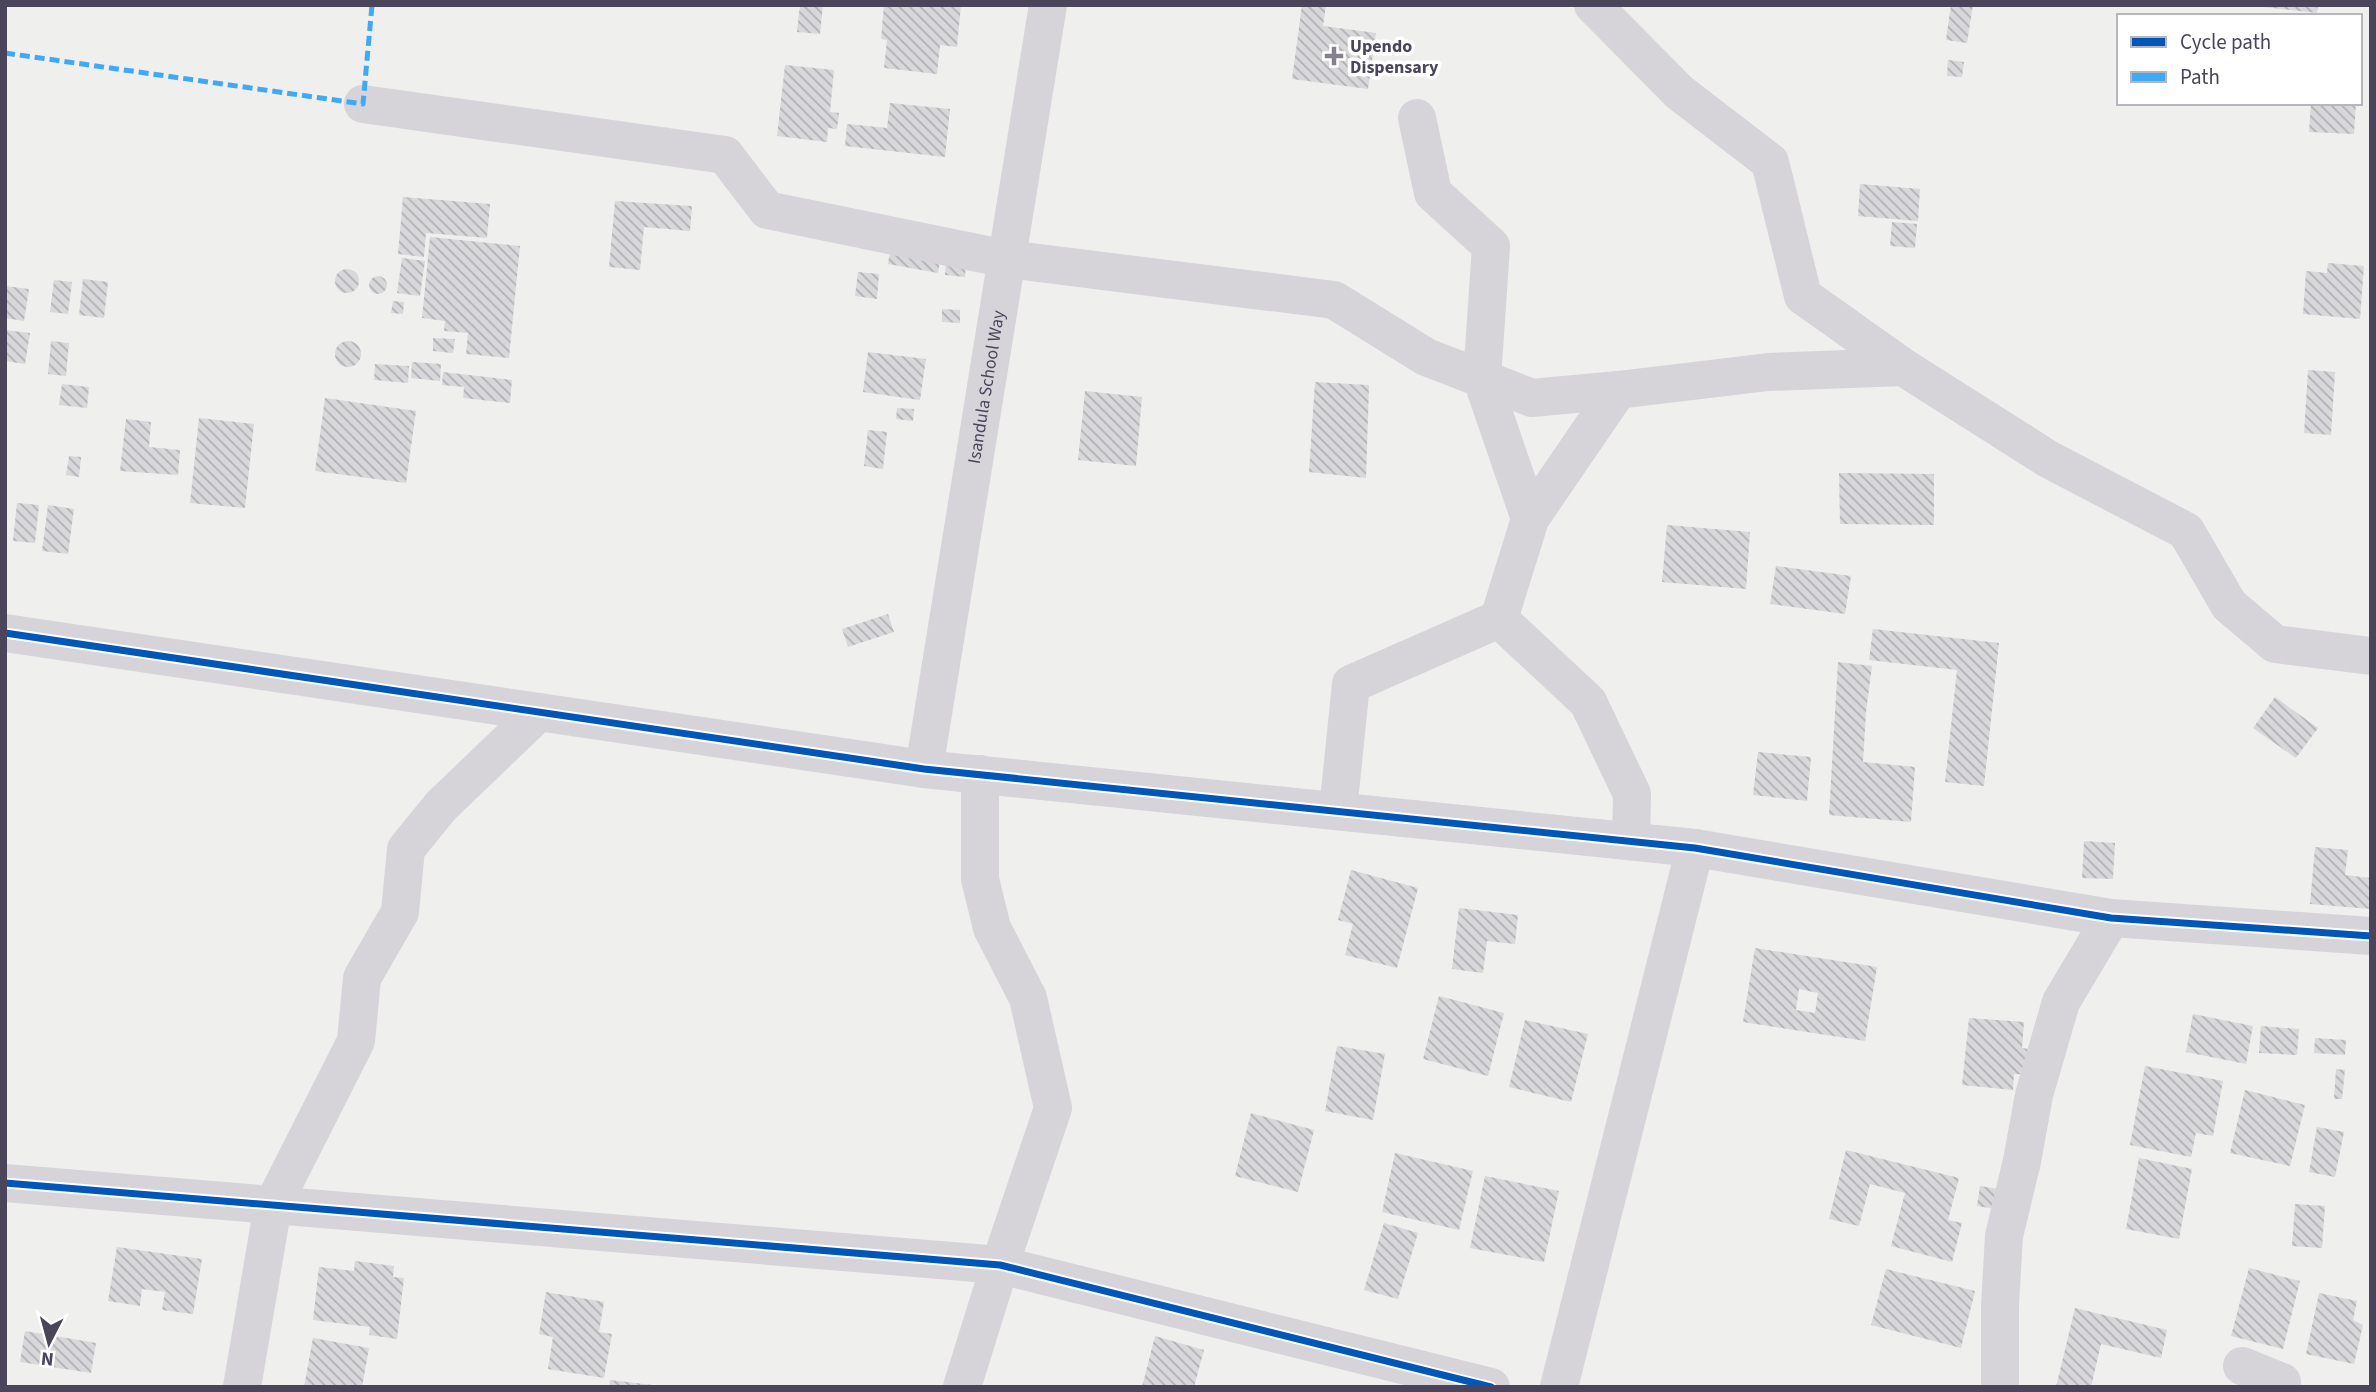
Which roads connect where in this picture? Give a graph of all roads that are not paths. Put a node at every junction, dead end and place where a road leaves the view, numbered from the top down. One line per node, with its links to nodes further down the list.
1 (1048, 5): 5 (street, Isandula School Way)
2 (1593, 5): 6 (street)
3 (363, 104): 5 (street)
4 (1417, 118): 7 (street)
5 (1007, 259): 7 (street); 14 (street, Isandula School Way)
6 (1903, 367): 8 (street); 12 (street)
7 (1482, 379): 8 (street); 9 (street)
8 (1618, 390): 9 (street)
9 (1530, 519): 10 (street)
10 (1499, 619): 16 (street); 17 (street)
11 (5, 633): 13 (street)
12 (2371, 656)
13 (539, 712): 14 (street); 22 (street)
14 (924, 769): 15 (street)
15 (980, 774): 16 (street); 23 (street)
16 (1338, 811): 17 (street)
17 (1631, 841): 18 (street)
18 (1695, 848): 19 (street); 28 (street)
19 (2111, 918): 20 (street); 29 (street)
20 (2371, 936)
21 (5, 1183): 22 (street)
22 (273, 1205): 23 (street); 25 (street)
23 (1000, 1265): 26 (street); 27 (street)
24 (2242, 1366): 30 (street)
25 (242, 1387)
26 (962, 1387)
27 (1491, 1387)
28 (1559, 1387)
29 (2000, 1387)
30 (2281, 1387)

